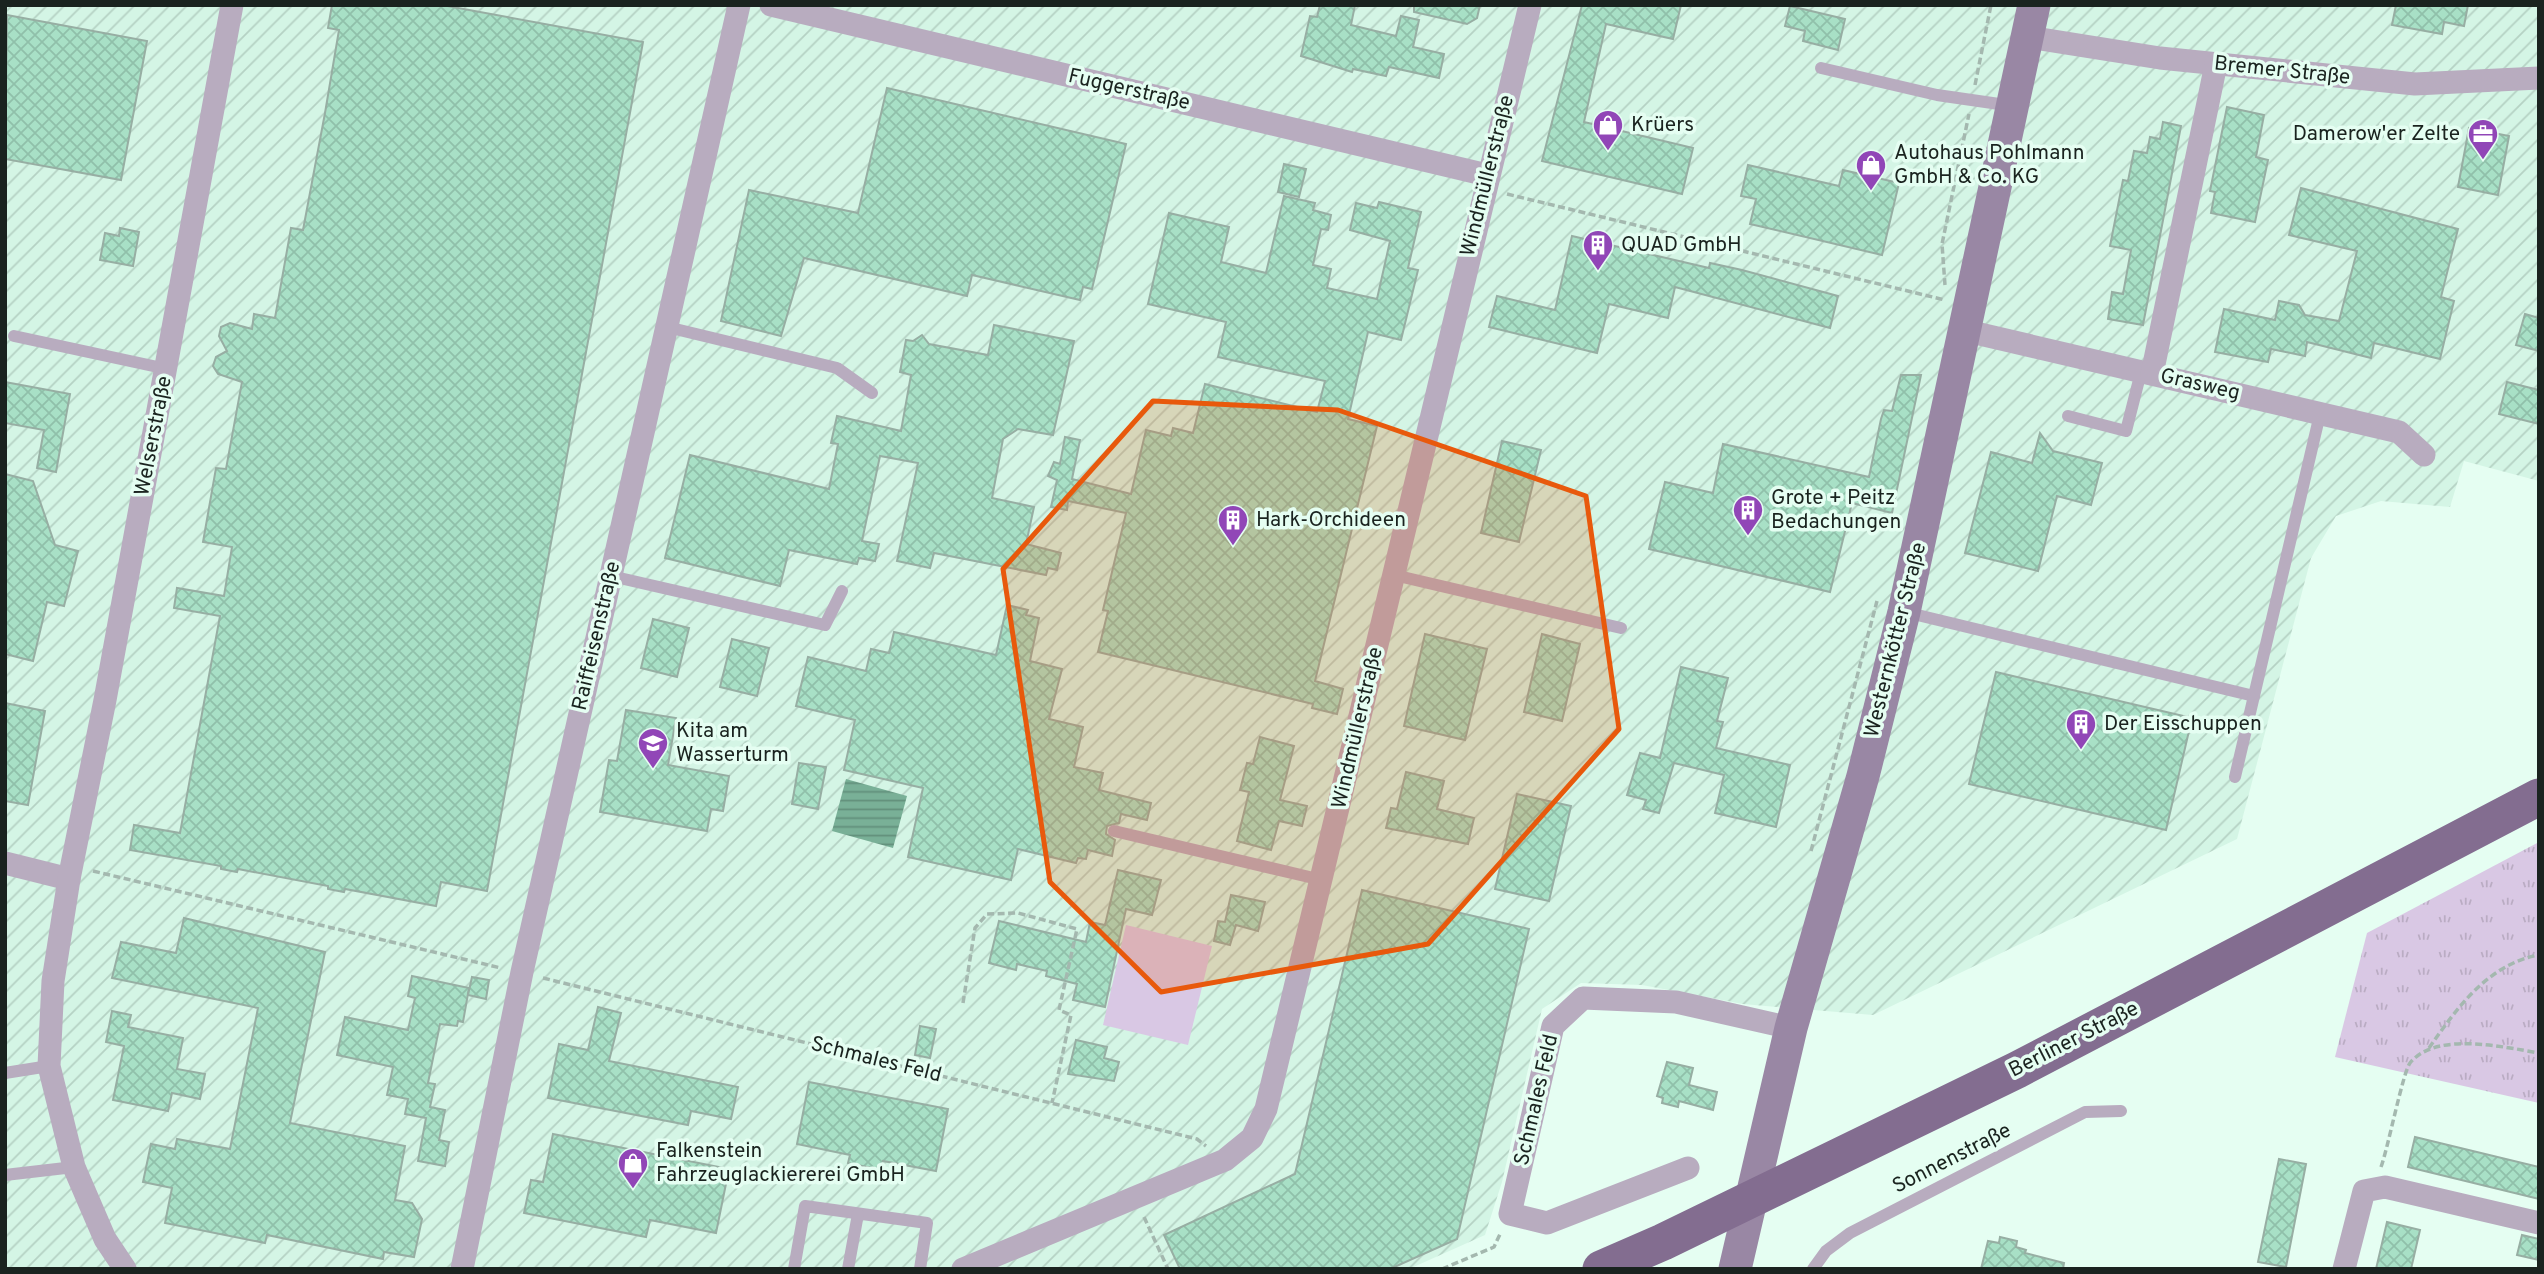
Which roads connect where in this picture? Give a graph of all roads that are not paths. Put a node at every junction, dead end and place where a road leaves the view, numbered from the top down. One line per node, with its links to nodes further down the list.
1 (232, 5): 14 (street, Welserstraße)
2 (739, 5): 12 (street, Raiffeisenstraße)
3 (771, 5): 10 (street, Fuggerstraße)
4 (1530, 5): 10 (street, Windmüllerstraße)
5 (2031, 21): 6 (street, Bremer Straße); 9 (street, Westernkötter Straße)
6 (2216, 64): 8 (street, Bremer Straße); 15 (street)
7 (1821, 68): 9 (lane)
8 (2539, 78)
9 (2013, 106): 11 (street, Westernkötter Straße)
10 (1486, 182): 20 (street, Windmüllerstraße)
11 (1965, 314): 15 (street, Grasweg); 23 (street, Westernkötter Straße)
12 (667, 327): 16 (lane); 21 (street, Raiffeisenstraße)
13 (14, 336): 14 (lane)
14 (167, 369): 30 (street, Welserstraße)
15 (2147, 373): 17 (street, Grasweg); 18 (lane)
16 (872, 393)
17 (2320, 414): 19 (street, Grasweg); 25 (lane)
18 (2067, 415)
19 (2424, 455)
20 (1394, 575): 24 (lane); 31 (street, Windmüllerstraße)
21 (611, 576): 22 (lane); 42 (street, Raiffeisenstraße)
22 (842, 591)
23 (1891, 605): 25 (lane); 32 (street, Westernkötter Straße)
24 (1621, 628)
25 (2254, 696): 26 (lane)
26 (2235, 777)
27 (2539, 797): 47 (main road, Berliner Straße)
28 (1114, 831): 31 (lane)
29 (5, 863): 30 (street)
30 (70, 873): 33 (street)
31 (1322, 880): 46 (street, Windmüllerstraße)
32 (1791, 1028): 37 (street, Schmales Feld); 48 (street, Westernkötter Straße)
33 (50, 1066): 34 (lane); 36 (street)
34 (5, 1073)
35 (2121, 1111): 49 (lane, Sonnenstraße)
36 (74, 1167): 38 (lane); 41 (street)
37 (1688, 1168)
38 (5, 1175)
39 (858, 1214): 43 (lane); 44 (lane); 45 (lane)
40 (2539, 1223): 50 (street)
41 (125, 1269)
42 (462, 1269)
43 (794, 1269)
44 (848, 1269)
45 (920, 1269)
46 (963, 1269)
47 (1601, 1269)
48 (1735, 1269)
49 (1813, 1269)
50 (2344, 1269)

